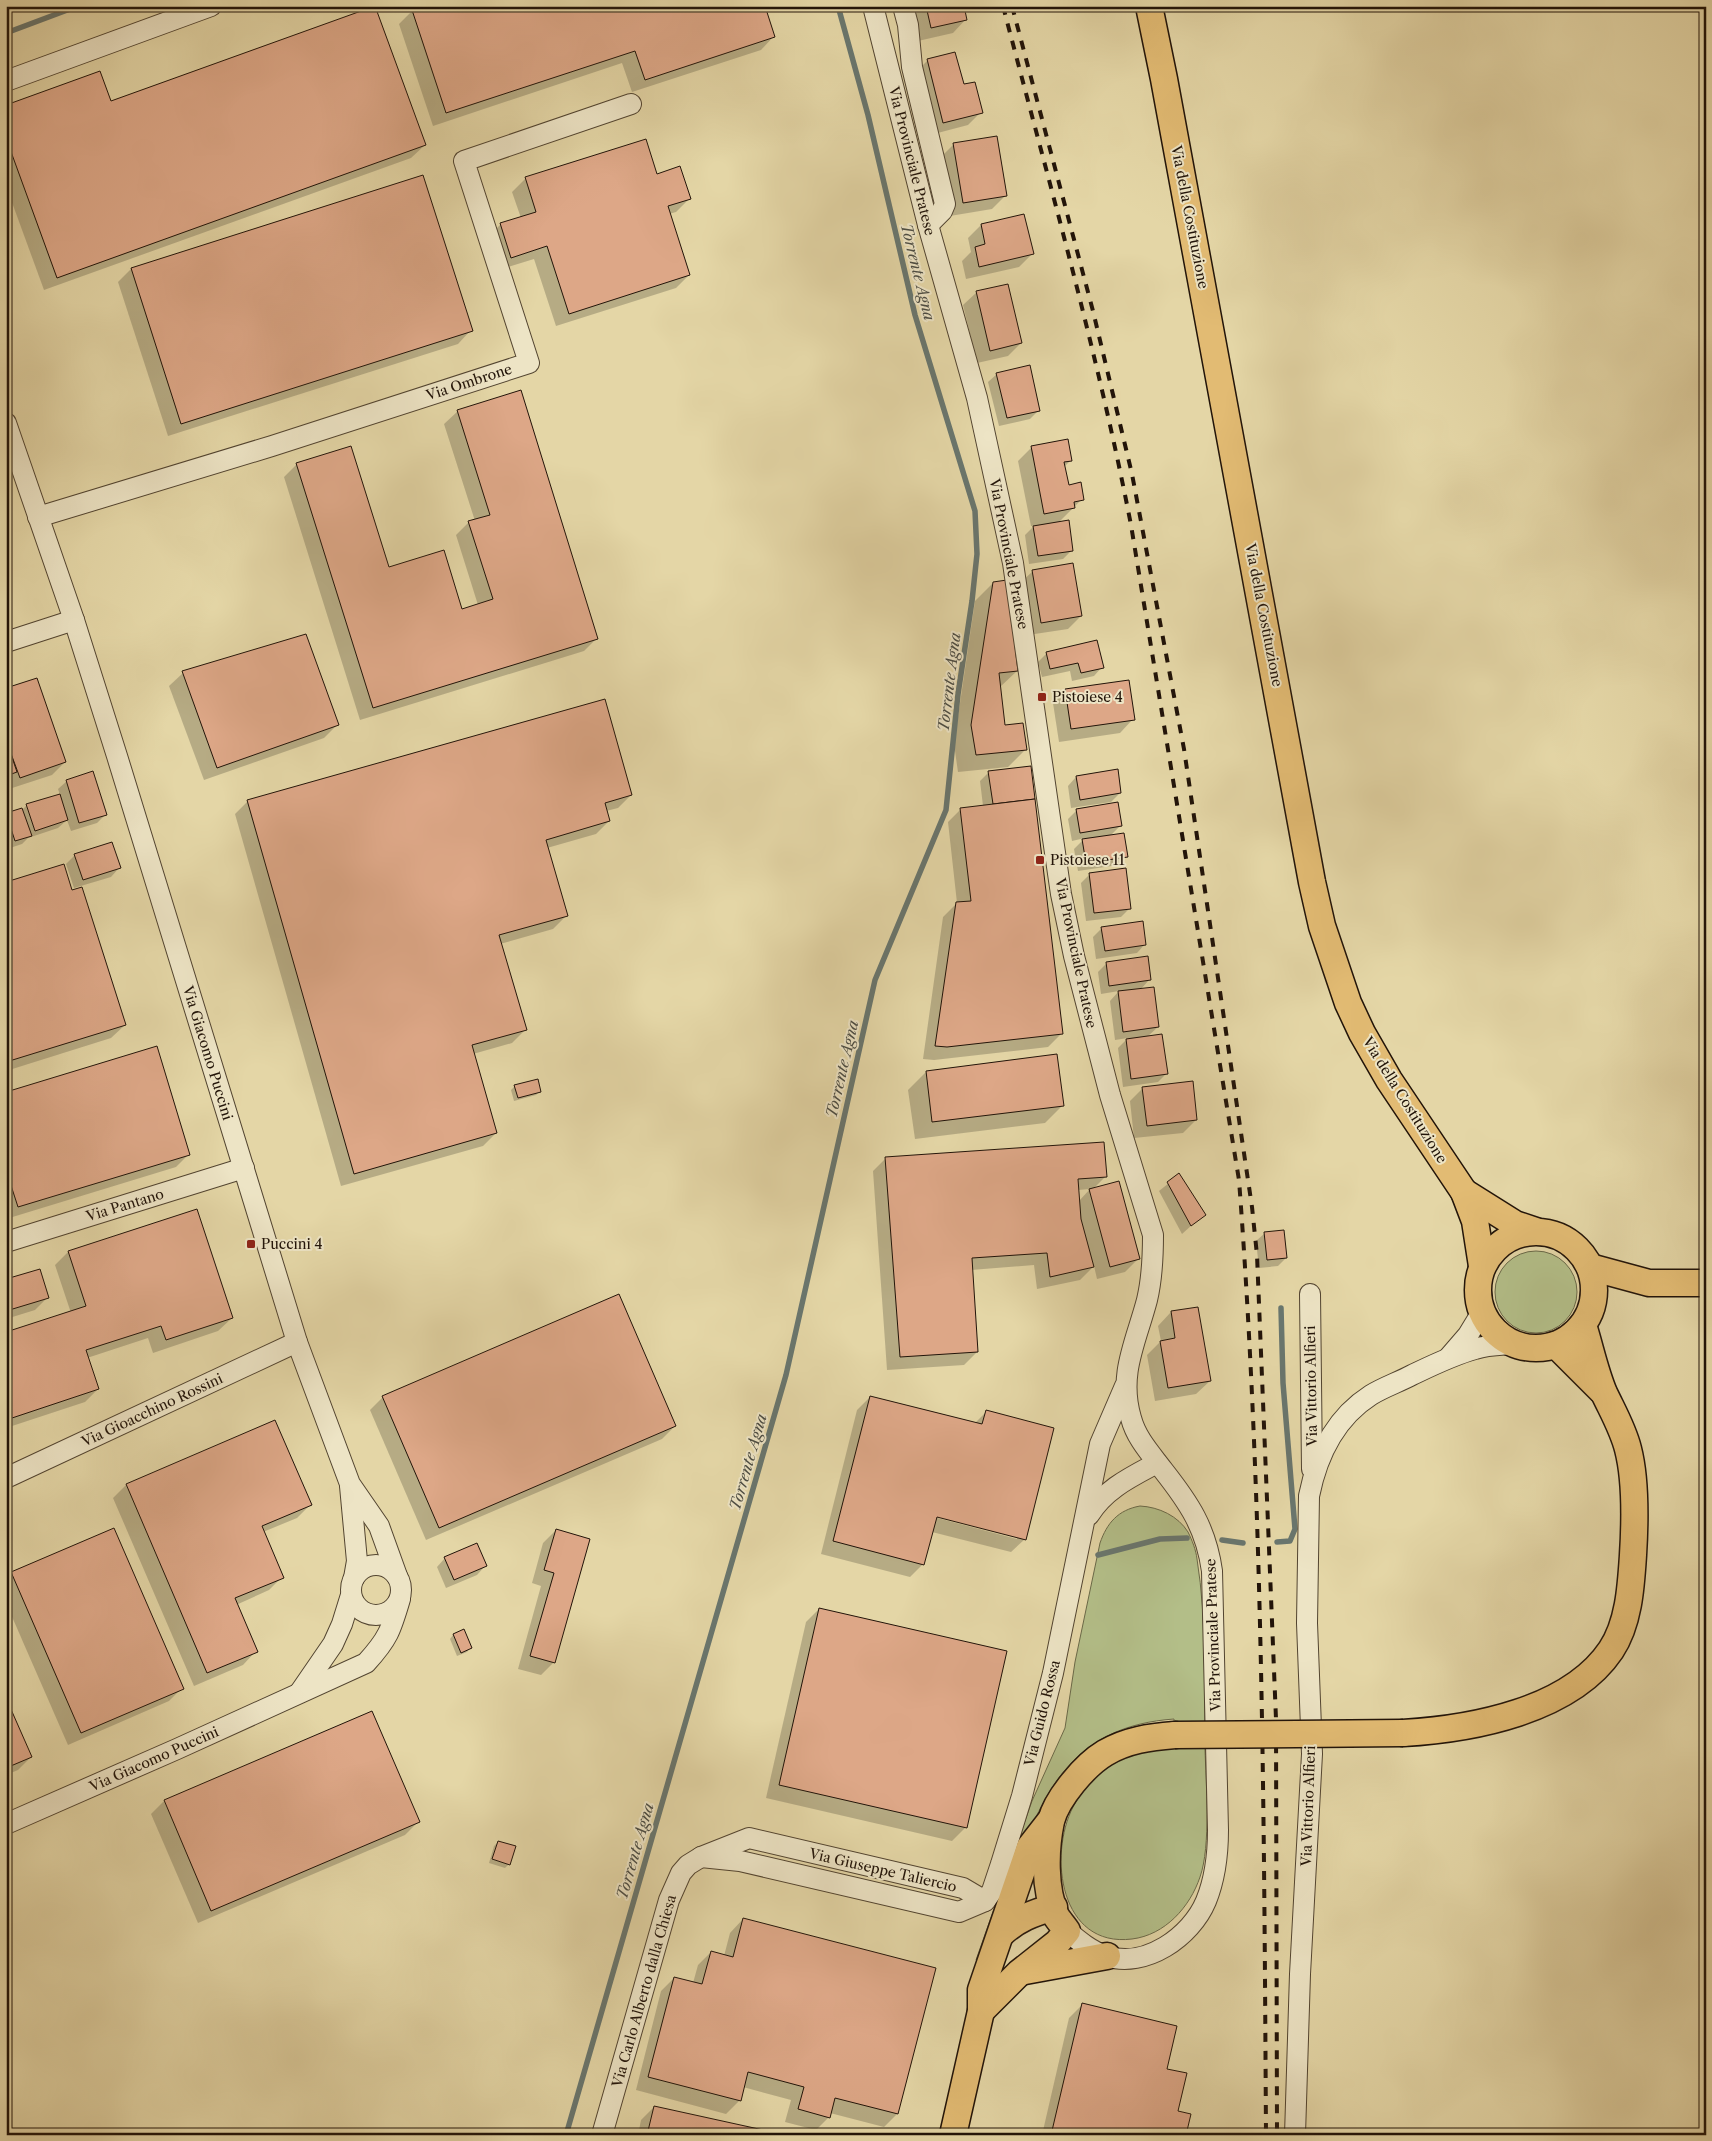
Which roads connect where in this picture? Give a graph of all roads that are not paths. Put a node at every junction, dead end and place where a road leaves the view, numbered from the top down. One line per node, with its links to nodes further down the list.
1 (211, 6): 5 (street)
2 (873, 6): 7 (street, Via Provinciale Pratese)
3 (903, 6): 7 (street)
4 (1149, 6): 13 (main road, Via della Costituzione)
5 (6, 81)
6 (631, 104): 9 (street, Via Ombrone)
7 (928, 226): 28 (street, Via Provinciale Pratese)
8 (6, 423): 9 (street, Via Giacomo Puccini)
9 (38, 517): 10 (street, Via Giacomo Puccini)
10 (74, 620): 11 (street); 12 (street, Via Giacomo Puccini)
11 (6, 642)
12 (244, 1168): 15 (street, Via Pantano); 24 (street, Via Giacomo Puccini)
13 (1464, 1192): 14 (main road); 16 (main road)
14 (1536, 1231): 16 (main road); 17 (main road)
15 (6, 1242)
16 (1482, 1266): 22 (main road)
17 (1590, 1267): 18 (main road); 21 (main road)
18 (1649, 1283): 19 (main road); 21 (main road)
19 (1706, 1283)
20 (1310, 1294): 32 (street, Via Vittorio Alfieri)
21 (1594, 1299): 23 (main road)
22 (1482, 1312): 25 (main road); 27 (street, Via Vittorio Alfieri)
23 (1583, 1324): 26 (main road); 29 (main road, Via Provinciale Pratese)
24 (298, 1342): 31 (street, Via Gioacchino Rossini); 33 (street, Via Giacomo Puccini)
25 (1513, 1344): 26 (main road); 27 (street, Via Vittorio Alfieri)
26 (1556, 1345): 29 (main road, Via Provinciale Pratese)
27 (1449, 1357): 32 (street, Via Vittorio Alfieri)
28 (1125, 1384): 30 (street, Via Provinciale Pratese); 34 (street, Via Guido Rossa)
29 (1604, 1392): 39 (main road, Via Provinciale Pratese, bridge)
30 (1158, 1463): 34 (street, Via Guido Rossa); 46 (street, Via Provinciale Pratese)
31 (6, 1478)
32 (1312, 1478): 51 (street, Via Vittorio Alfieri)
33 (350, 1484): 35 (street, Via Giacomo Puccini); 36 (street, Via Giacomo Puccini)
34 (1085, 1521): 42 (street, Via Guido Rossa)
35 (396, 1576): 36 (street); 37 (street)
36 (353, 1587): 37 (street); 38 (street, Via Giacomo Puccini)
37 (400, 1599): 38 (street, Via Giacomo Puccini)
38 (300, 1693): 40 (street, Via Giacomo Puccini)
39 (1052, 1820): 43 (main road, Via Provinciale Pratese); 45 (main road)
40 (6, 1824)
41 (701, 1857): 42 (street, Via Giuseppe Taliercio); 49 (street, Via Carlo Alberto dalla Chiesa)
42 (985, 1901)
43 (1054, 1907): 44 (main road, Via Provinciale Pratese); 45 (main road)
44 (1067, 1931): 46 (street, Via Provinciale Pratese); 47 (main road)
45 (1001, 1934): 48 (main road)
46 (1107, 1956): 47 (main road)
47 (1019, 1972): 48 (main road)
48 (981, 2011): 50 (main road)
49 (602, 2135)
50 (953, 2135)
51 (1295, 2135)

